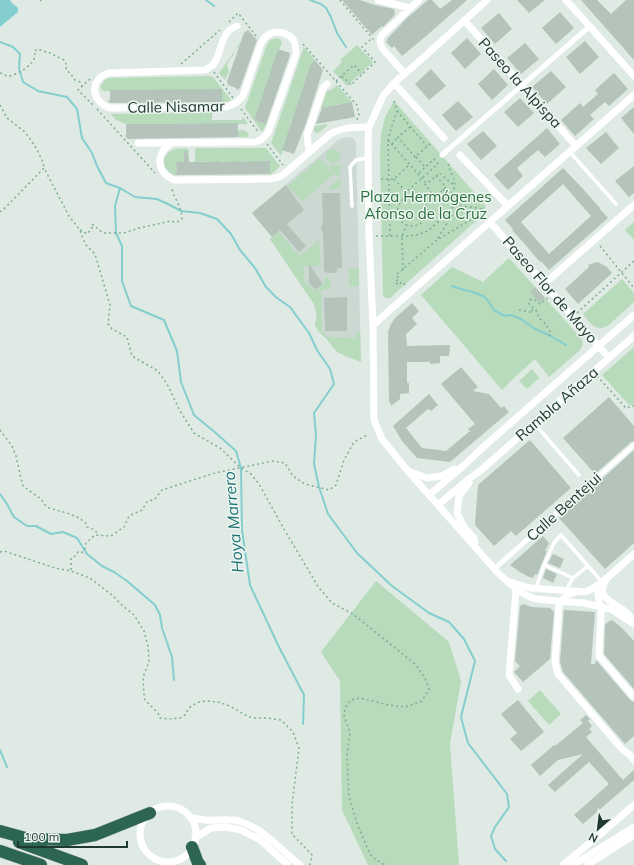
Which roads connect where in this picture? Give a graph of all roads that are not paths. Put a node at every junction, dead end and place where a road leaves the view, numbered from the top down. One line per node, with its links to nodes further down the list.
1 (378, 0): 5 (street)
2 (420, 0): 5 (street)
3 (487, 0): 6 (street)
4 (566, 0): 8 (street)
5 (410, 8): 9 (street)
6 (464, 20): 9 (street); 13 (street, Paseo la Alpispa)
7 (236, 26): 18 (street, Calle Nisamar)
8 (590, 26): 10 (street); 13 (street)
9 (405, 74): 11 (street)
10 (634, 76)
11 (394, 83): 15 (street); 16 (street)
12 (327, 84): 20 (street)
13 (521, 85): 19 (street, Paseo la Alpispa); 22 (street)
14 (634, 95): 19 (street)
15 (369, 127): 20 (street); 24 (street)
16 (444, 138)
17 (138, 143): 18 (street)
18 (172, 144): 20 (street)
19 (576, 146): 21 (street)
20 (310, 151)
21 (570, 152): 25 (lane); 28 (street)
22 (442, 155)
23 (460, 155): 28 (street)
24 (368, 158): 27 (lane); 32 (street)
25 (616, 204)
26 (634, 205): 30 (street)
27 (352, 206)
28 (508, 206): 29 (street)
29 (490, 222): 30 (street, Paseo Flor de Mayo); 32 (street)
30 (544, 284): 34 (street, Paseo Flor de Mayo)
31 (634, 315): 34 (street, Rambla Añaza)
32 (373, 326): 39 (street)
33 (634, 336): 35 (street, Rambla Añaza)
34 (599, 346): 35 (street, Paseo Flor de Mayo); 38 (street, Rambla Añaza)
35 (609, 358): 36 (street, Rambla Añaza)
36 (534, 423): 40 (street, Rambla Añaza); 41 (lane)
37 (634, 445): 48 (street, Calle Bentejui)
38 (480, 450): 39 (street); 42 (street)
39 (407, 470): 42 (street)
40 (480, 471): 43 (street); 44 (street)
41 (579, 475)
42 (429, 495): 43 (street)
43 (438, 505): 44 (street)
44 (476, 548): 48 (street)
45 (634, 554): 50 (street)
46 (544, 565): 47 (lane); 49 (lane); 52 (lane)
47 (588, 566): 49 (lane); 50 (lane)
48 (494, 569): 51 (street)
49 (573, 578): 53 (lane)
50 (602, 582): 54 (street); 56 (street); 57 (street)
51 (517, 587): 52 (street); 55 (street); 58 (street)
52 (538, 589): 53 (street); 55 (street)
53 (565, 590): 54 (street)
54 (578, 591): 55 (street)
55 (559, 603): 56 (street); 60 (street)
56 (601, 607): 57 (street); 59 (street)
57 (634, 622)
58 (518, 689)
59 (634, 697)
60 (632, 757)
61 (634, 805): 76 (street)
62 (150, 813): 63 (street); 65 (highway); 70 (street)
63 (190, 817): 68 (street); 75 (street)
64 (634, 826): 77 (street)
65 (0, 831)
66 (0, 835): 72 (highway)
67 (634, 835): 78 (street)
68 (194, 842): 70 (street); 73 (highway); 74 (street)
69 (0, 851): 71 (highway)
70 (157, 862)
71 (41, 865)
72 (82, 865)
73 (200, 865)
74 (288, 865)
75 (300, 865)
76 (563, 865)
77 (573, 865)
78 (587, 865)

